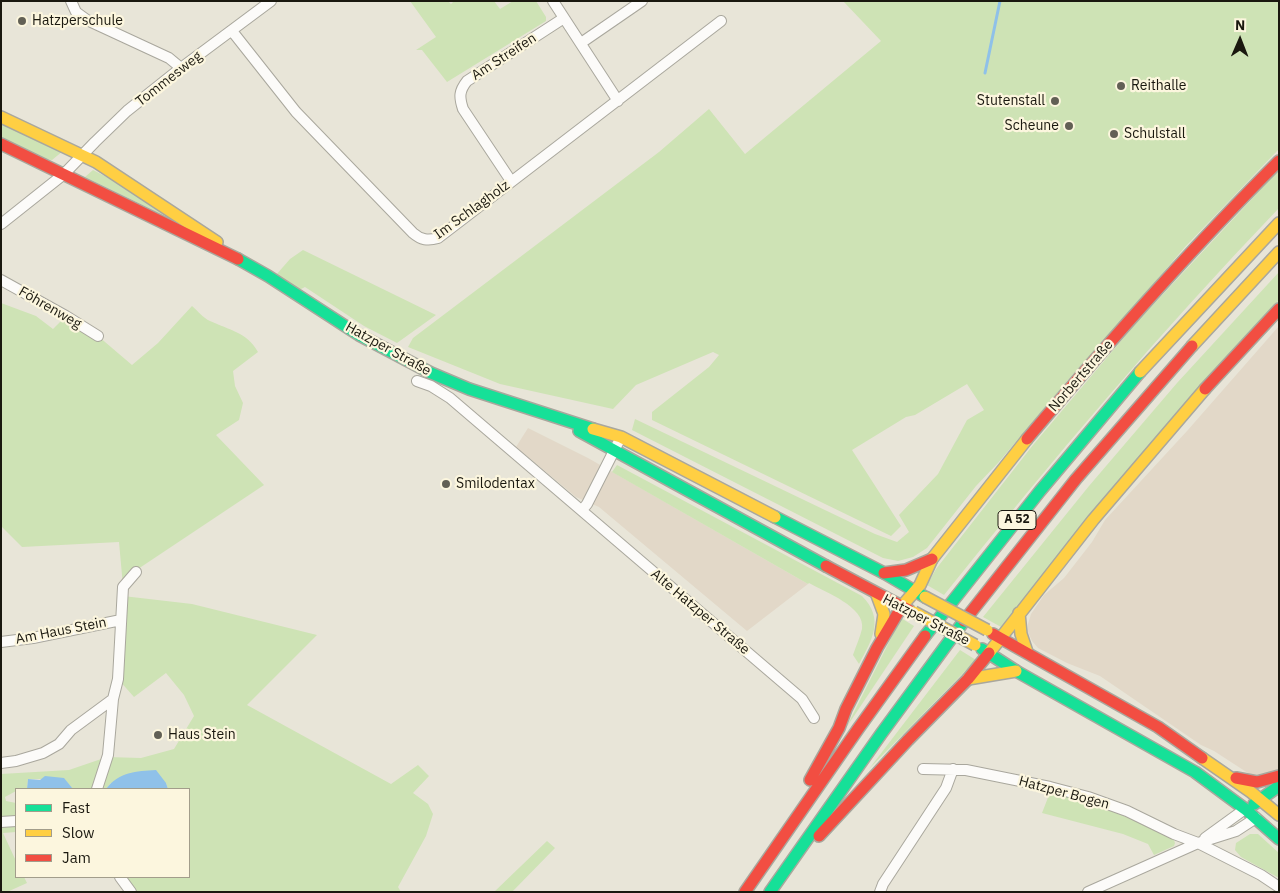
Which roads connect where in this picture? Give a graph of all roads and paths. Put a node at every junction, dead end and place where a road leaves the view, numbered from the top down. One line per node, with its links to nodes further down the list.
1 (71, 1): 9 (street)
2 (271, 1): 7 (street, Tommesweg)
3 (552, 1): 5 (street)
4 (642, 1): 8 (street)
5 (564, 18): 8 (street); 16 (street, Am Streifen)
6 (721, 21): 10 (street, Im Schlagholz)
7 (232, 31): 9 (street, Tommesweg); 16 (street, Im Schlagholz)
8 (581, 43): 10 (street)
9 (181, 68): 13 (street, Tommesweg)
10 (618, 101): 16 (street, Im Schlagholz)
11 (1, 117): 13 (main road, Hatzper Straße)
12 (1, 144): 15 (main road, Hatzper Straße)
13 (77, 160): 15 (street, Tommesweg); 20 (main road, Hatzper Straße)
14 (1279, 160): 29 (main road, Norbertstraße)
15 (64, 174): 18 (street, Tommesweg); 20 (main road, Hatzper Straße)
16 (511, 181)
17 (1279, 223): 59 (main road, A 52)
18 (1, 224)
19 (1279, 252): 64 (main road, A 52)
20 (228, 253): 25 (main road, Hatzper Straße)
21 (1, 280): 23 (street, Föhrenweg)
22 (1279, 309): 35 (main road)
23 (98, 336)
24 (417, 381): 28 (street, Alte Hatzper Straße)
25 (561, 420): 26 (main road, Hatzper Straße); 27 (main road, Hatzper Straße)
26 (621, 437): 27 (street); 31 (main road, Hatzper Straße)
27 (614, 451): 28 (street); 32 (main road, Hatzper Straße)
28 (582, 510): 45 (street, Alte Hatzper Straße)
29 (932, 559): 31 (main road); 33 (main road, Norbertstraße)
30 (136, 572): 36 (street)
31 (884, 573): 33 (main road, Hatzper Straße)
32 (877, 594): 34 (main road, Hatzper Straße); 39 (main road)
33 (920, 594): 34 (main road, Norbertstraße); 37 (main road, Hatzper Straße, bridge)
34 (902, 606): 39 (main road, Norbertstraße); 41 (main road, Hatzper Straße, bridge)
35 (1019, 613): 37 (main road); 40 (main road)
36 (121, 620): 38 (street, Am Haus Stein); 44 (street)
37 (1001, 638): 40 (main road, Hatzper Straße); 41 (main road)
38 (1, 642)
39 (877, 648): 59 (main road)
40 (1027, 652): 50 (main road, Hatzper Straße)
41 (989, 653): 42 (main road, Hatzper Straße); 43 (main road)
42 (1016, 671): 43 (main road); 55 (main road, Hatzper Straße)
43 (968, 680): 64 (main road)
44 (113, 699): 46 (street); 52 (street)
45 (814, 718)
46 (1, 763)
47 (954, 769): 48 (street, Hatzper Bogen); 61 (street, Hatzper Bogen); 67 (street)
48 (923, 770)
49 (1279, 776): 50 (main road)
50 (1229, 777): 53 (main road, Hatzper Straße)
51 (1279, 786): 53 (main road)
52 (97, 788)
53 (1261, 799): 54 (main road, Hatzper Straße); 55 (main road)
54 (1276, 808): 56 (main road)
55 (1245, 809): 56 (main road, Hatzper Straße); 61 (street)
56 (1256, 818): 60 (main road, Hatzper Straße); 61 (street)
57 (15, 821): 58 (street)
58 (1, 822)
59 (782, 838): 66 (main road, A 52)
60 (1279, 839)
61 (1198, 843): 63 (street, Hatzper Bogen); 68 (street)
62 (121, 878): 65 (street)
63 (1279, 887)
64 (770, 891)
65 (131, 892)
66 (745, 892)
67 (880, 892)
68 (1088, 892)

